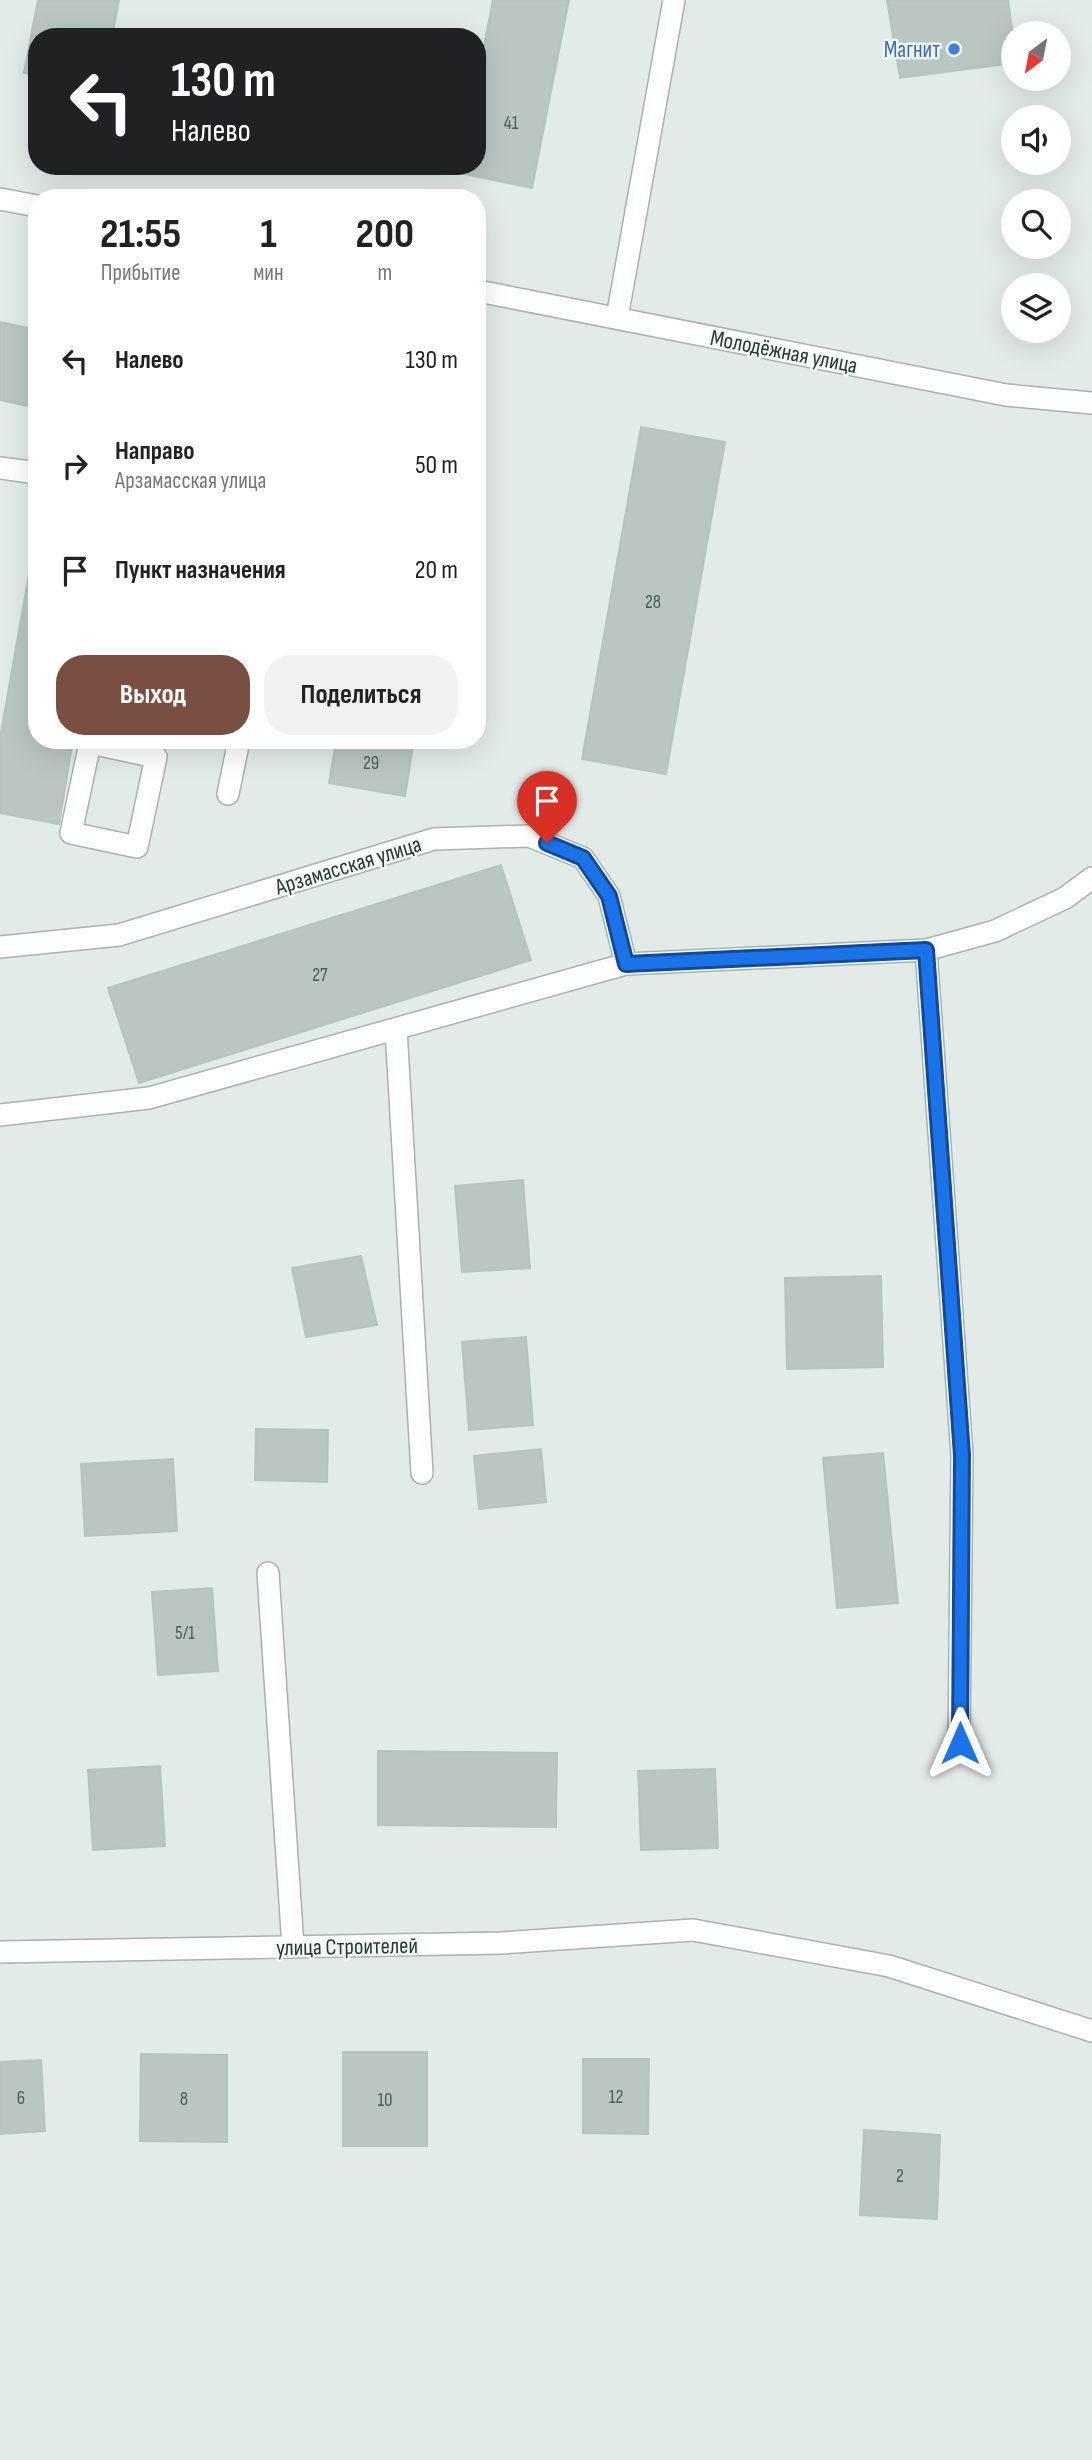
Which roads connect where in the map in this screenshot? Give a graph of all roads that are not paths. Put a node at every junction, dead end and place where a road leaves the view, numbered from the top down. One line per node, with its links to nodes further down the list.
1 (674, 0): 5 (street)
2 (0, 200): 3 (street)
3 (28, 205)
4 (486, 293): 5 (street, Молодёжная улица)
5 (617, 318): 6 (street, Молодёжная улица)
6 (1092, 402)
7 (0, 468): 8 (street)
8 (28, 472)
9 (89, 749): 10 (street)
10 (119, 749)
11 (237, 749): 12 (street)
12 (228, 794)
13 (1092, 878): 15 (street)
14 (0, 947): 16 (street, Арзамасская улица)
15 (926, 950): 16 (street); 21 (street)
16 (626, 964): 17 (street)
17 (396, 1029): 18 (street); 19 (street)
18 (0, 1115)
19 (422, 1473)
20 (268, 1573): 22 (street)
21 (960, 1743)
22 (293, 1947): 23 (street, улица Строителей); 24 (street, улица Строителей)
23 (0, 1952)
24 (1092, 2031)

